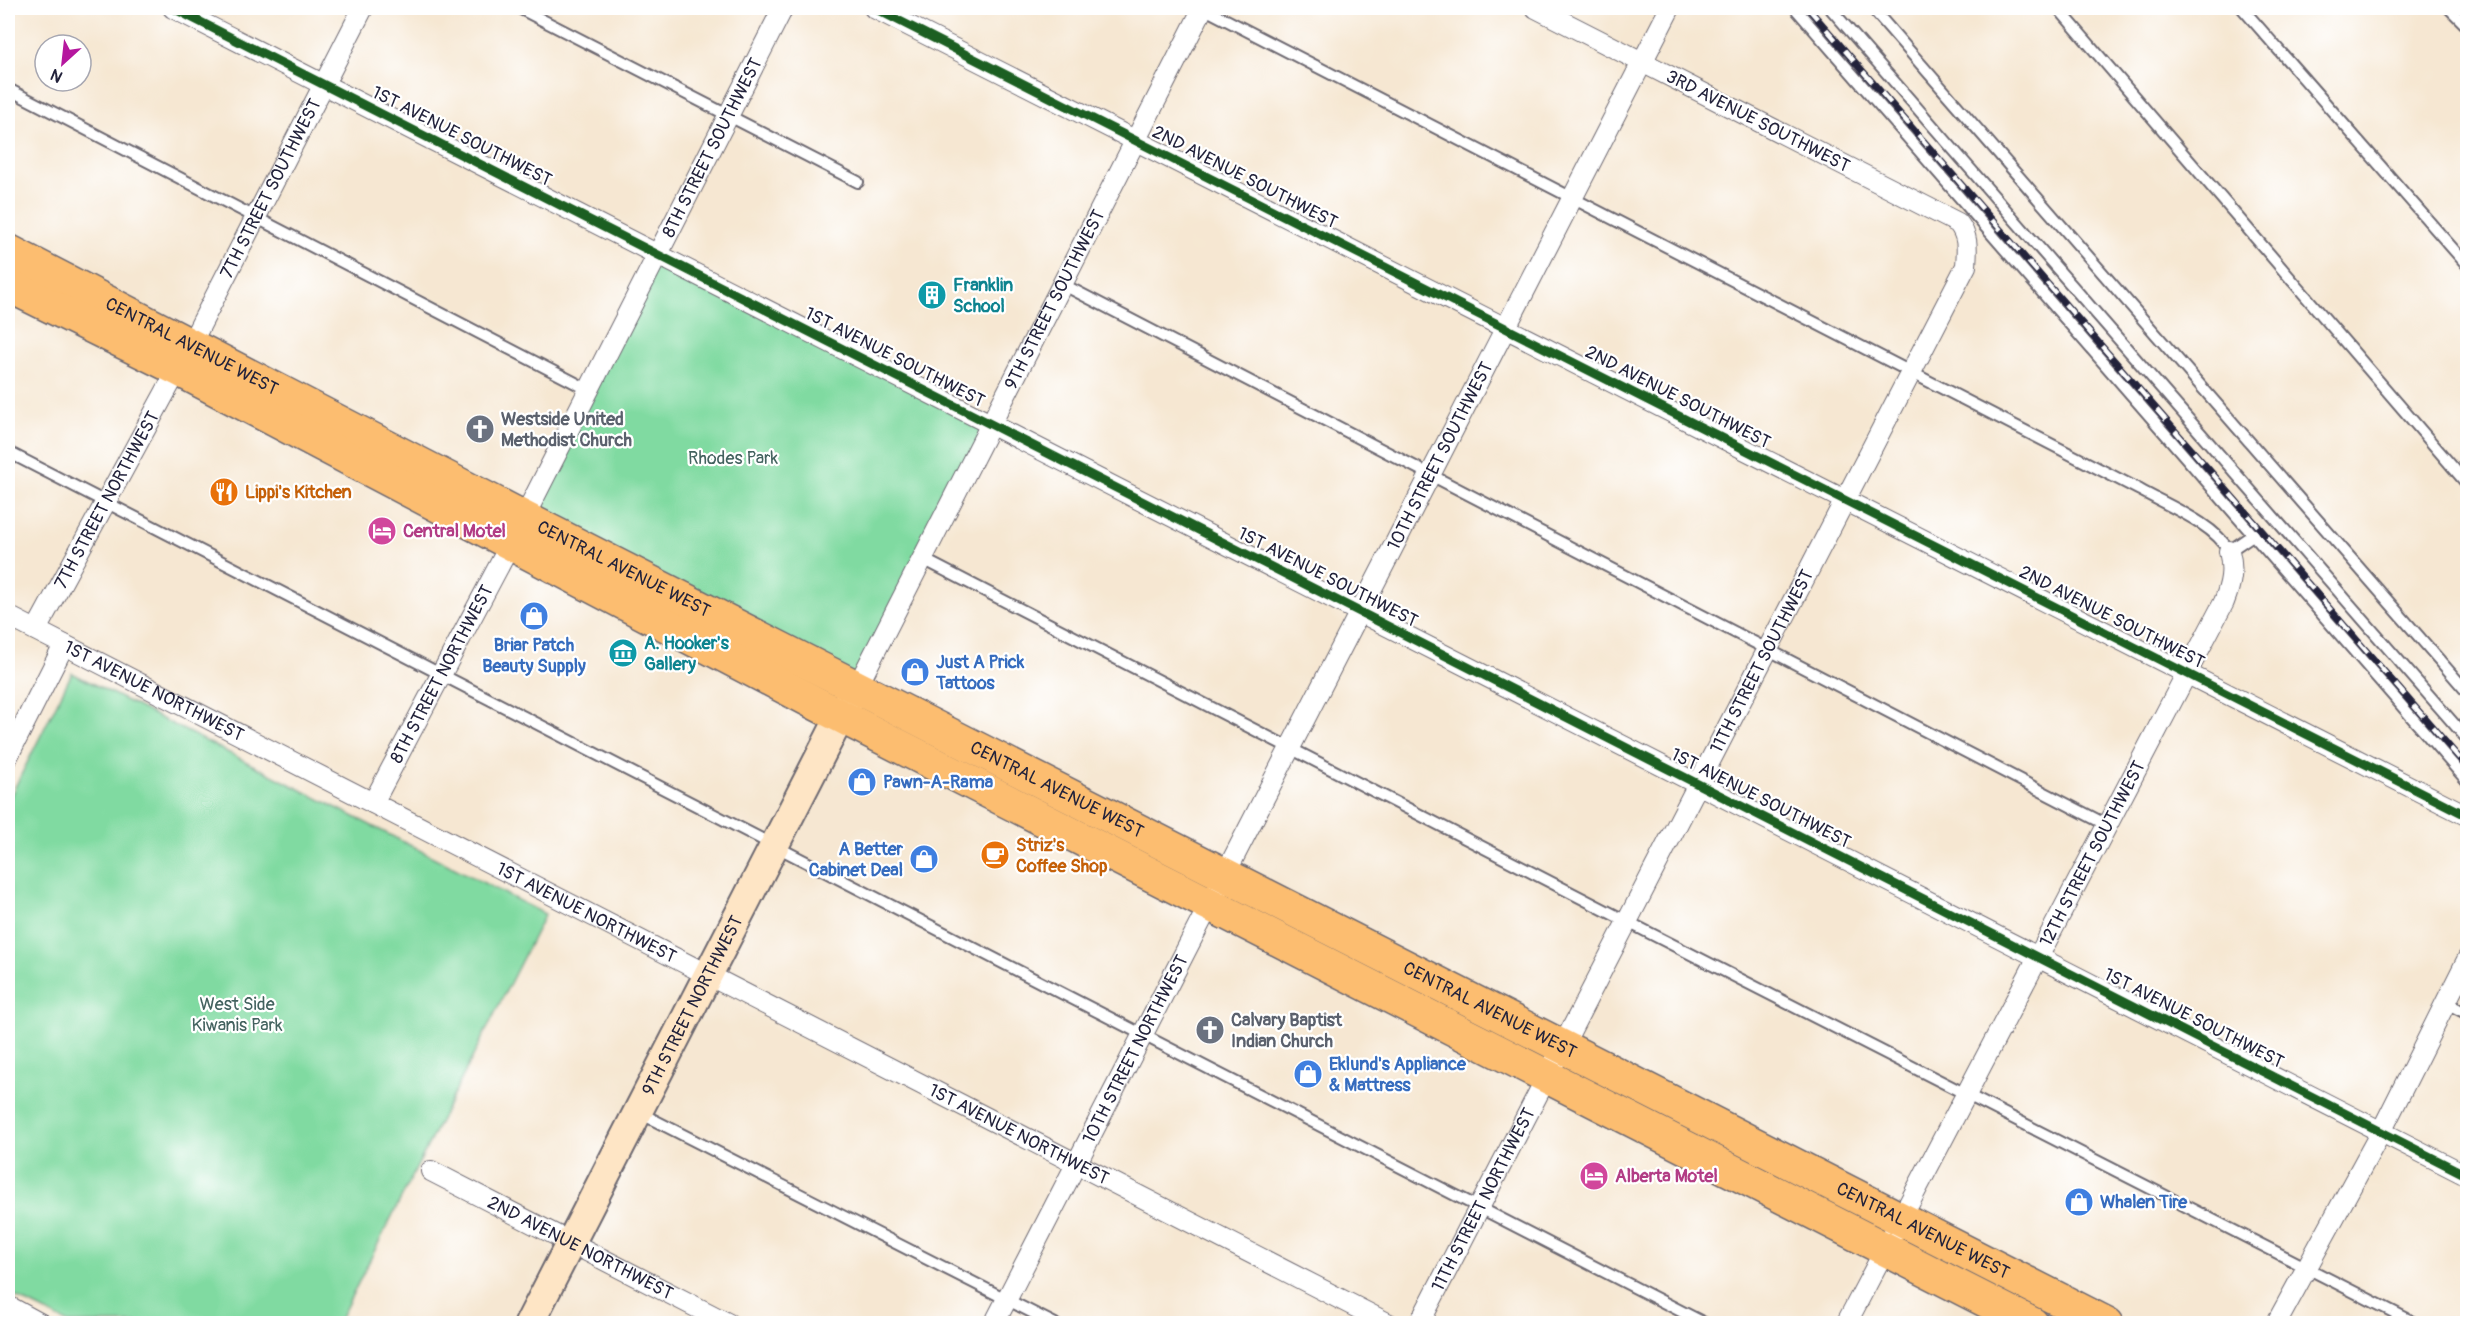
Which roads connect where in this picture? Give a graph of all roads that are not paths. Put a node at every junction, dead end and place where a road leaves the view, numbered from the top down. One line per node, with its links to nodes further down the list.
1 (173, 8): 17 (street, 1ST AVENUE SOUTHWEST)
2 (363, 8): 17 (street, 7TH STREET SOUTHWEST)
3 (519, 8): 19 (lane)
4 (783, 8): 19 (street, 8TH STREET SOUTHWEST)
5 (874, 8): 20 (street, 2ND AVENUE SOUTHWEST)
6 (1203, 8): 20 (street, 9TH STREET SOUTHWEST); 22 (lane)
7 (1536, 8): 16 (street, 3RD AVENUE SOUTHWEST)
8 (1670, 8): 16 (street, 10TH STREET SOUTHWEST)
9 (1795, 8): 41 (lane)
10 (1830, 8): 54 (lane)
11 (1872, 8): 52 (lane)
12 (2058, 8): 37 (lane)
13 (2242, 8): 27 (lane)
14 (2449, 8): 15 (lane)
15 (2468, 27)
16 (1642, 62): 22 (street, 10TH STREET SOUTHWEST); 24 (street, 3RD AVENUE SOUTHWEST)
17 (324, 84): 23 (street, 7TH STREET SOUTHWEST); 26 (street, 1ST AVENUE SOUTHWEST)
18 (8, 89): 23 (lane)
19 (728, 115): 21 (lane); 26 (street, 8TH STREET SOUTHWEST)
20 (1136, 140): 28 (street, 9TH STREET SOUTHWEST); 30 (street, 2ND AVENUE SOUTHWEST)
21 (858, 183)
22 (1571, 198): 30 (street, 10TH STREET SOUTHWEST); 32 (lane)
23 (255, 219): 31 (street, 7TH STREET SOUTHWEST); 33 (lane)
24 (1968, 244): 32 (street, 11TH STREET SOUTHWEST)
25 (8, 251): 31 (highway, CENTRAL AVENUE WEST)
26 (657, 254): 33 (street, 8TH STREET SOUTHWEST); 34 (street, 1ST AVENUE SOUTHWEST)
27 (2468, 266)
28 (1062, 284): 34 (street, 9TH STREET SOUTHWEST); 36 (lane)
29 (8, 285): 31 (highway, CENTRAL AVENUE WEST)
30 (1505, 328): 36 (street, 10TH STREET SOUTHWEST); 38 (street, 2ND AVENUE SOUTHWEST)
31 (184, 358): 39 (street, 7TH STREET NORTHWEST); 40 (highway, CENTRAL AVENUE WEST)
32 (1911, 371): 38 (street, 11TH STREET SOUTHWEST); 42 (lane)
33 (589, 390): 40 (street, 8TH STREET SOUTHWEST)
34 (989, 424): 43 (street, 9TH STREET SOUTHWEST); 44 (street, 1ST AVENUE SOUTHWEST)
35 (8, 452): 39 (lane)
36 (1429, 475): 44 (street, 10TH STREET SOUTHWEST); 48 (lane)
37 (2468, 484)
38 (1845, 500): 48 (street, 11TH STREET SOUTHWEST); 50 (street, 2ND AVENUE SOUTHWEST)
39 (106, 502): 46 (street, 7TH STREET NORTHWEST); 49 (lane)
40 (516, 531): 49 (street, 8TH STREET NORTHWEST); 51 (highway, CENTRAL AVENUE WEST); 53 (highway, CENTRAL AVENUE WEST)
41 (2254, 534): 42 (lane); 57 (lane)
42 (2229, 551): 50 (street, 12TH STREET SOUTHWEST)
43 (922, 559): 51 (street, 9TH STREET SOUTHWEST); 55 (lane)
44 (1359, 612): 55 (street, 10TH STREET SOUTHWEST); 58 (street, 1ST AVENUE SOUTHWEST)
45 (8, 616): 46 (street, 1ST AVENUE NORTHWEST)
46 (36, 630): 47 (street, 1ST AVENUE NORTHWEST)
47 (64, 645): 56 (street); 59 (street, 1ST AVENUE NORTHWEST)
48 (1769, 648): 58 (street, 11TH STREET SOUTHWEST); 61 (lane)
49 (441, 674): 59 (street, 8TH STREET NORTHWEST); 62 (lane)
50 (2188, 674): 60 (street, 2ND AVENUE SOUTHWEST); 61 (street, 12TH STREET SOUTHWEST)
51 (857, 687): 53 (street, 9TH STREET NORTHWEST); 63 (highway, CENTRAL AVENUE WEST)
52 (2468, 693)
53 (841, 716): 62 (street, 9TH STREET NORTHWEST); 63 (highway, CENTRAL AVENUE WEST)
54 (2468, 740)
55 (1289, 747): 63 (street, 10TH STREET SOUTHWEST); 64 (lane)
56 (8, 756)
57 (2468, 783)
58 (1698, 784): 64 (street, 11TH STREET SOUTHWEST); 65 (street, 1ST AVENUE SOUTHWEST)
59 (373, 803): 67 (street, 1ST AVENUE NORTHWEST)
60 (2468, 816)
61 (2107, 825): 65 (street, 12TH STREET SOUTHWEST)
62 (774, 845): 67 (street, 9TH STREET NORTHWEST); 70 (lane)
63 (1216, 888): 70 (street, 10TH STREET NORTHWEST); 71 (highway, CENTRAL AVENUE WEST); 72 (highway, CENTRAL AVENUE WEST)
64 (1628, 922): 71 (street, 11TH STREET SOUTHWEST); 73 (lane)
65 (2038, 957): 73 (street, 12TH STREET SOUTHWEST); 75 (street, 1ST AVENUE SOUTHWEST)
66 (2468, 958): 68 (street)
67 (708, 975): 74 (street, 9TH STREET NORTHWEST); 76 (street, 1ST AVENUE NORTHWEST)
68 (2446, 1003): 69 (lane); 75 (street)
69 (2468, 1014)
70 (1143, 1034): 76 (street, 10TH STREET NORTHWEST); 79 (lane)
71 (1563, 1047): 72 (street, 11TH STREET SOUTHWEST); 80 (highway, CENTRAL AVENUE WEST)
72 (1548, 1076): 79 (street, 11TH STREET NORTHWEST); 82 (highway, CENTRAL AVENUE WEST)
73 (1965, 1091): 80 (street, 12TH STREET SOUTHWEST); 83 (lane)
74 (638, 1112): 81 (street, 9TH STREET NORTHWEST); 84 (lane)
75 (2381, 1132): 78 (street, 1ST AVENUE SOUTHWEST); 83 (street)
76 (1078, 1164): 84 (street, 10TH STREET NORTHWEST); 91 (street, 1ST AVENUE NORTHWEST)
77 (431, 1171): 81 (street, 2ND AVENUE NORTHWEST)
78 (2468, 1176)
79 (1478, 1207): 92 (street, 11TH STREET NORTHWEST); 93 (lane)
80 (1900, 1217): 82 (street, 12TH STREET SOUTHWEST); 96 (highway, CENTRAL AVENUE WEST)
81 (571, 1242): 87 (street, 9TH STREET NORTHWEST); 88 (street, 2ND AVENUE NORTHWEST)
82 (1885, 1248): 94 (street, 12TH STREET SOUTHWEST); 95 (highway, CENTRAL AVENUE WEST)
83 (2305, 1266): 97 (street); 98 (lane)
84 (1007, 1299): 89 (street, 10TH STREET NORTHWEST); 90 (lane)
85 (8, 1306): 86 (street)
86 (41, 1323)
87 (529, 1323)
88 (729, 1323)
89 (994, 1323)
90 (1055, 1323)
91 (1389, 1323)
92 (1419, 1323)
93 (1706, 1323)
94 (1845, 1323)
95 (2032, 1323)
96 (2107, 1323)
97 (2276, 1323)
98 (2417, 1323)

